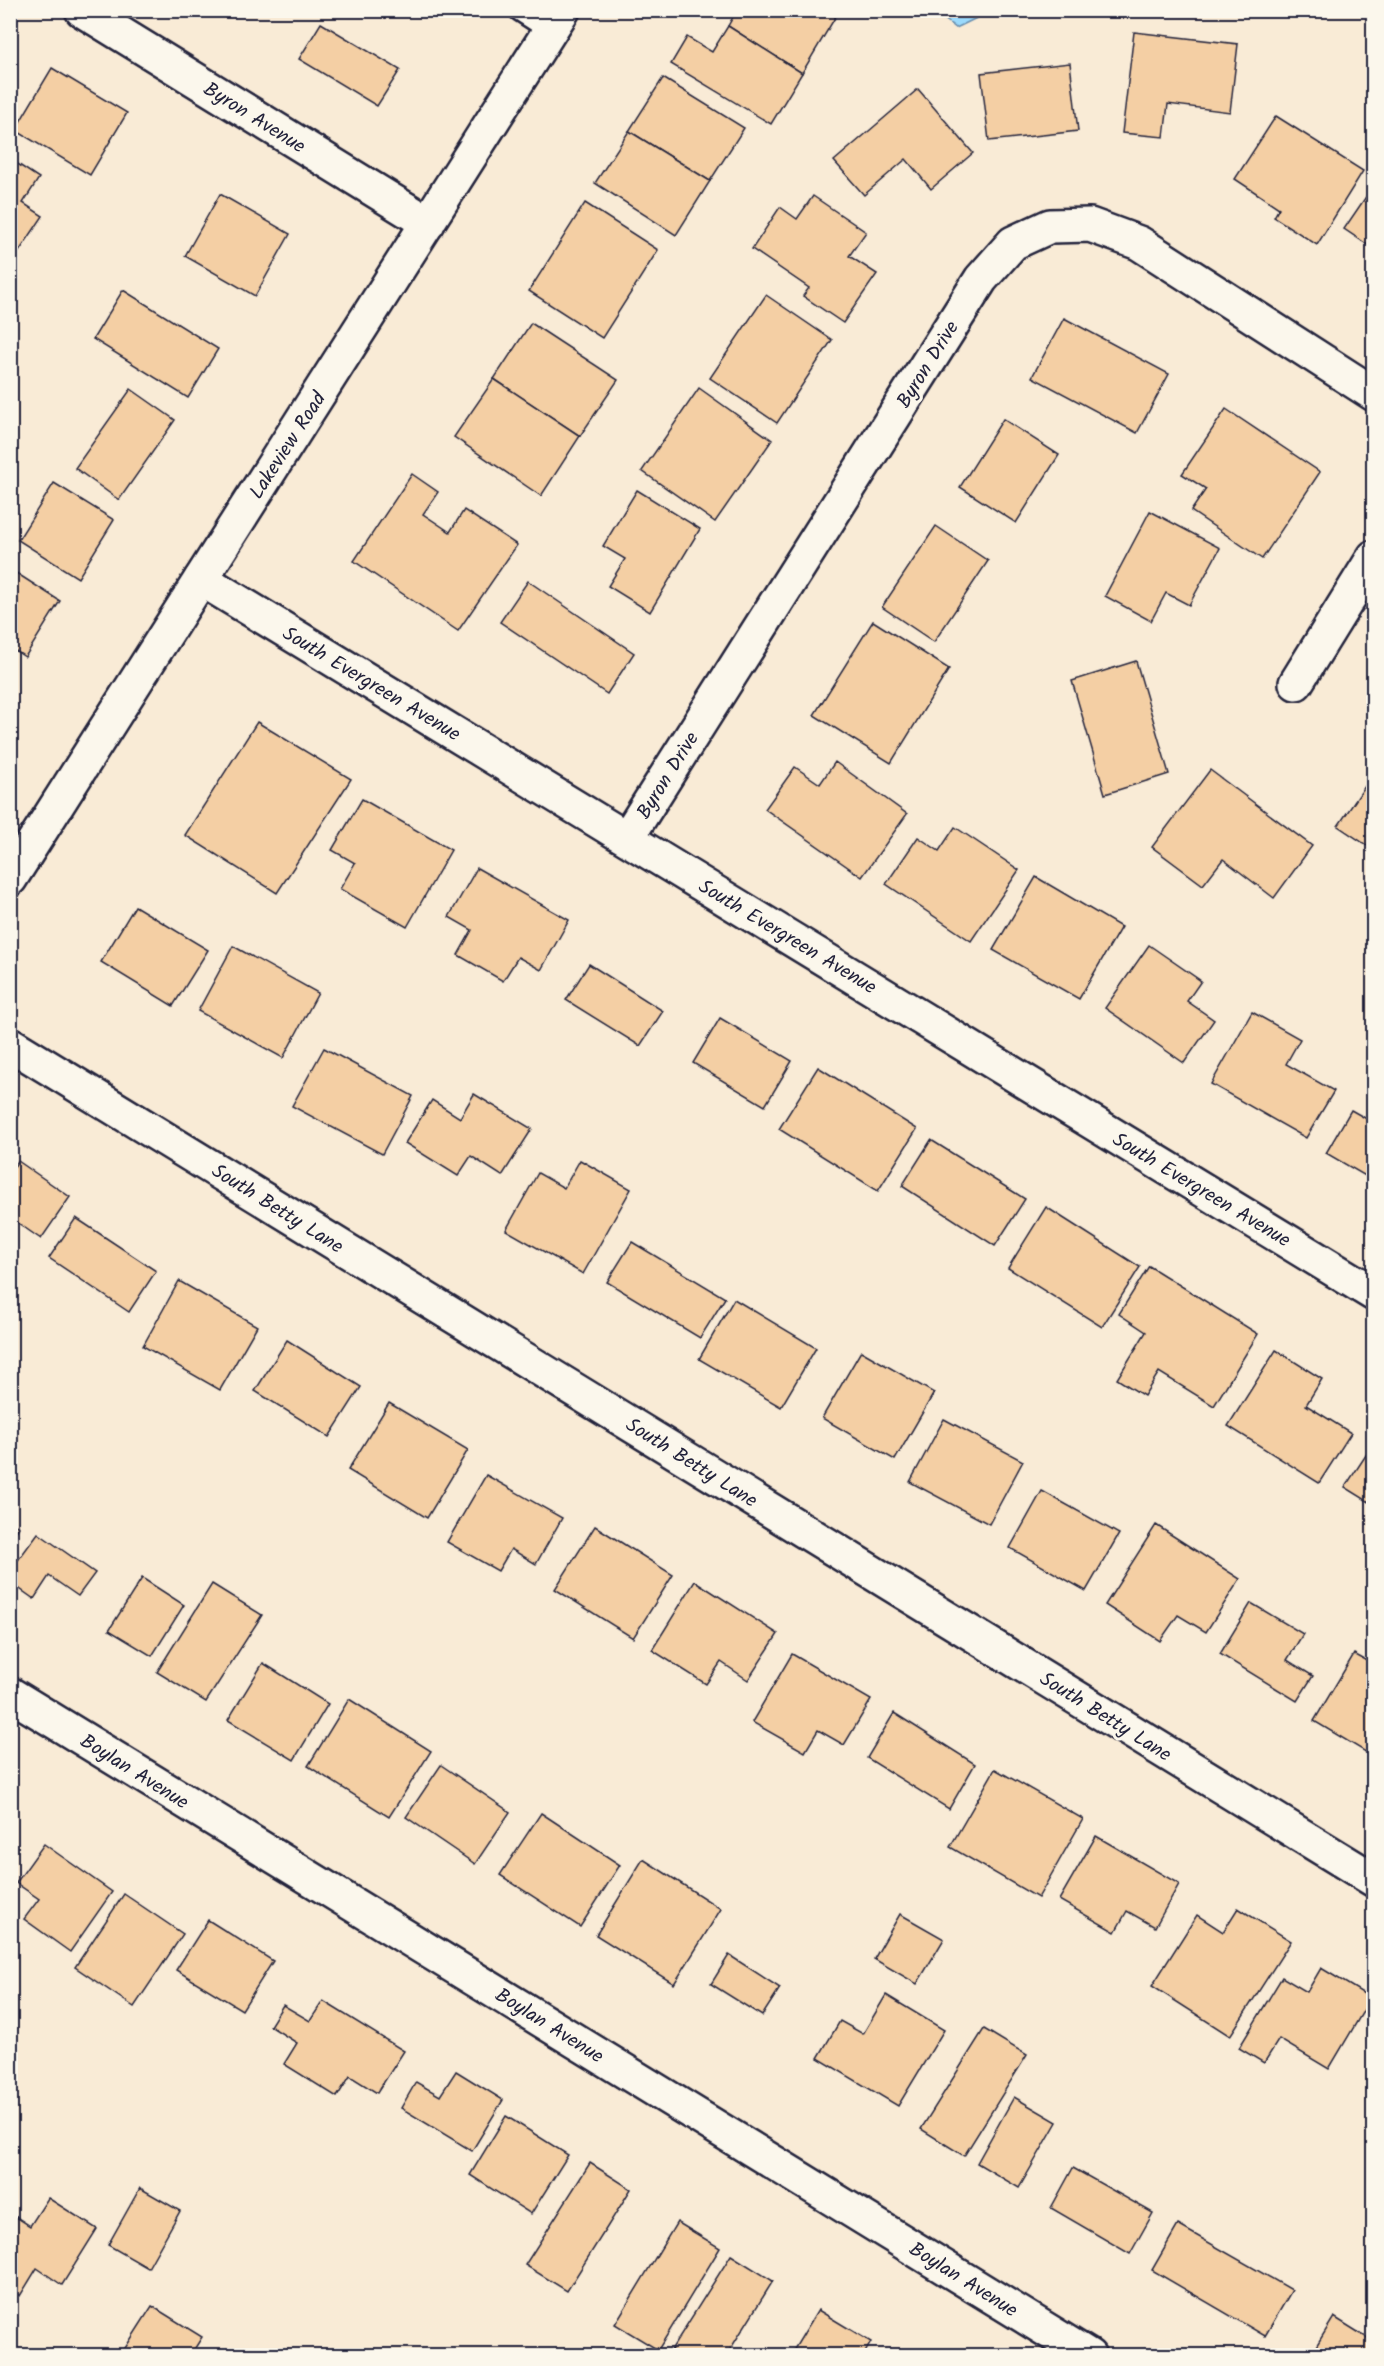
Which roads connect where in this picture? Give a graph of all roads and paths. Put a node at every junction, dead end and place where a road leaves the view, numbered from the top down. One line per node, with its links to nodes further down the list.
1 (82, 10): 4 (street, Byron Avenue)
2 (520, 10): 3 (lane)
3 (557, 20): 4 (street, Lakeview Road)
4 (428, 223): 7 (street, Lakeview Road)
5 (1374, 394): 9 (street, Byron Drive)
6 (1374, 557): 8 (street)
7 (201, 579): 9 (street, South Evergreen Avenue); 10 (street, Lakeview Road)
8 (1296, 683)
9 (627, 838): 12 (street, South Evergreen Avenue)
10 (10, 879)
11 (10, 1044): 14 (street, South Betty Lane)
12 (1374, 1294)
13 (10, 1694): 15 (street, Boylan Avenue)
14 (1374, 1880)
15 (1089, 2355)

